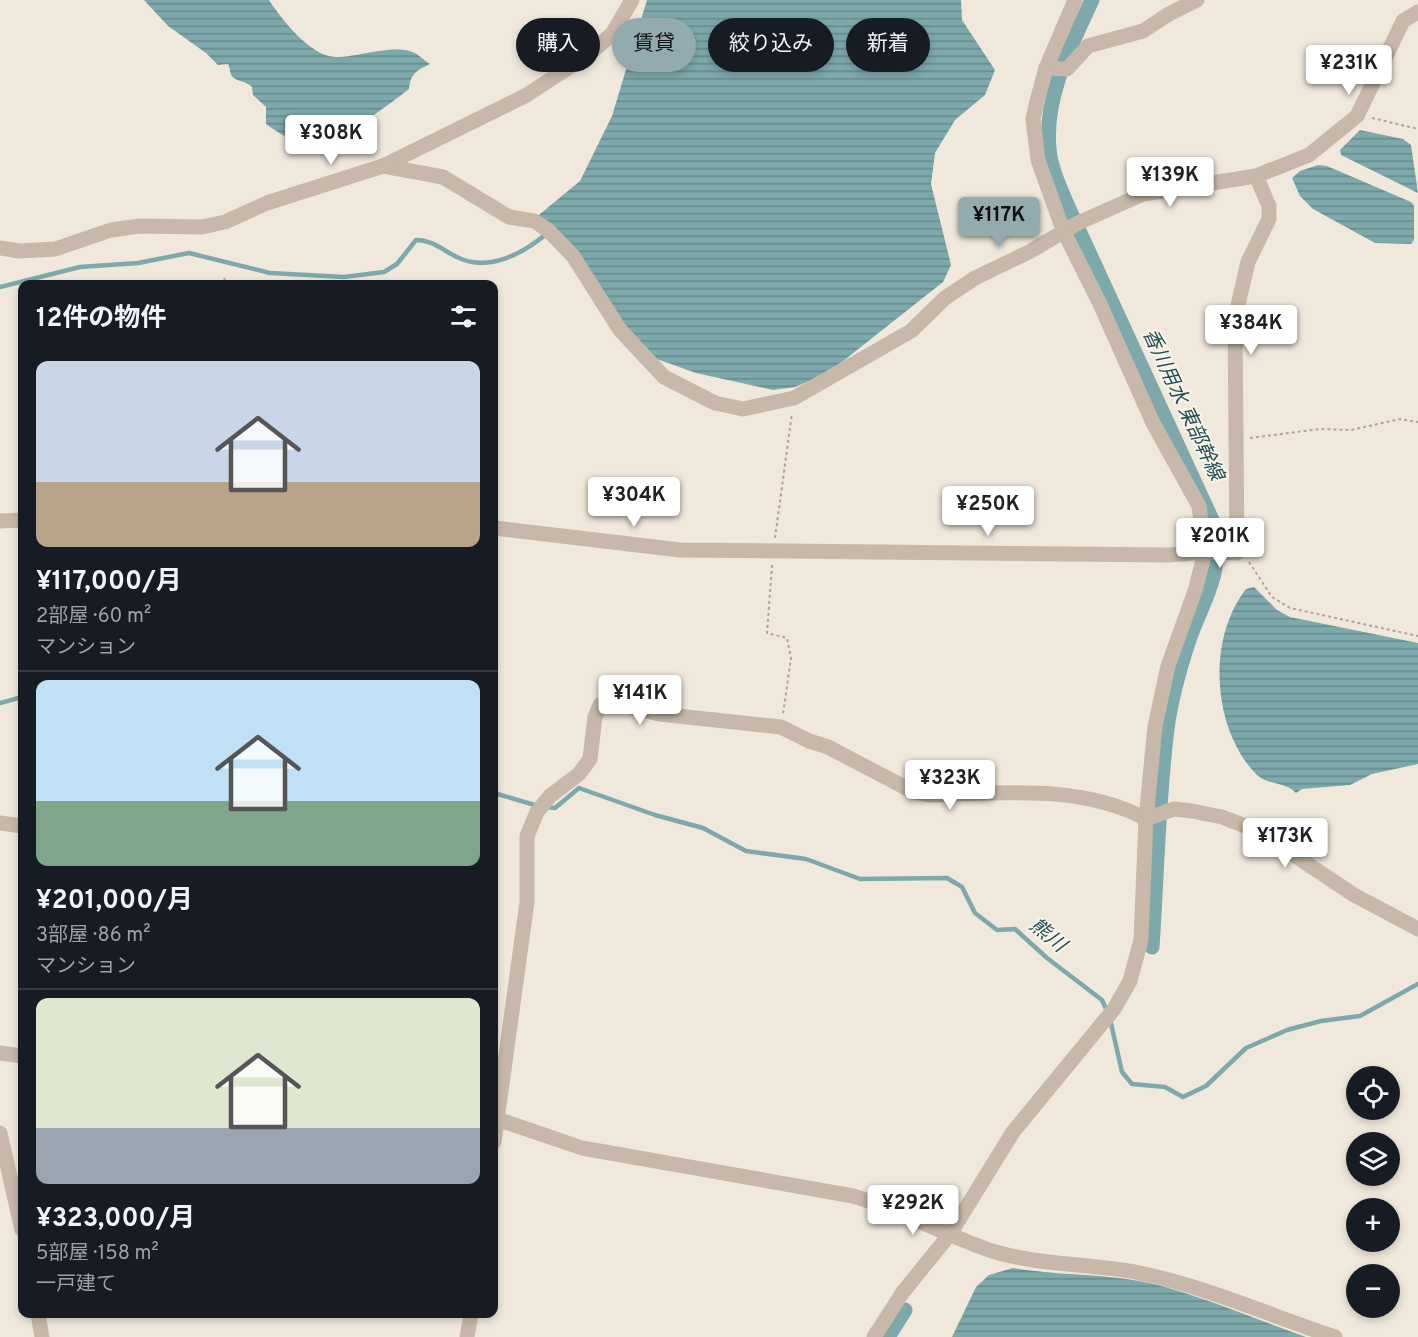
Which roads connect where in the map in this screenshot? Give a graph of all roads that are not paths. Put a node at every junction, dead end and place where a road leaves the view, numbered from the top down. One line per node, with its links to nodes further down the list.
1 (632, 0): 6 (street)
2 (1075, 0): 5 (street)
3 (1197, 0): 5 (street)
4 (1418, 12): 7 (street)
5 (1046, 68): 8 (street)
6 (383, 166): 8 (street); 9 (street)
7 (1256, 176): 8 (street); 13 (street)
8 (1070, 227): 13 (street)
9 (0, 248)
10 (18, 520): 11 (street)
11 (0, 521)
12 (498, 528): 13 (street)
13 (1205, 552): 14 (street)
14 (1146, 819): 17 (street); 20 (street); 24 (street)
15 (0, 823): 16 (street)
16 (18, 825)
17 (1418, 929)
18 (0, 1053): 19 (street)
19 (18, 1055)
20 (498, 1098)
21 (498, 1119): 24 (street)
22 (0, 1133): 23 (street)
23 (18, 1186)
24 (950, 1234): 29 (street); 30 (street)
25 (39, 1318): 27 (street)
26 (470, 1318): 28 (street)
27 (42, 1337)
28 (467, 1337)
29 (874, 1337)
30 (1335, 1337)

